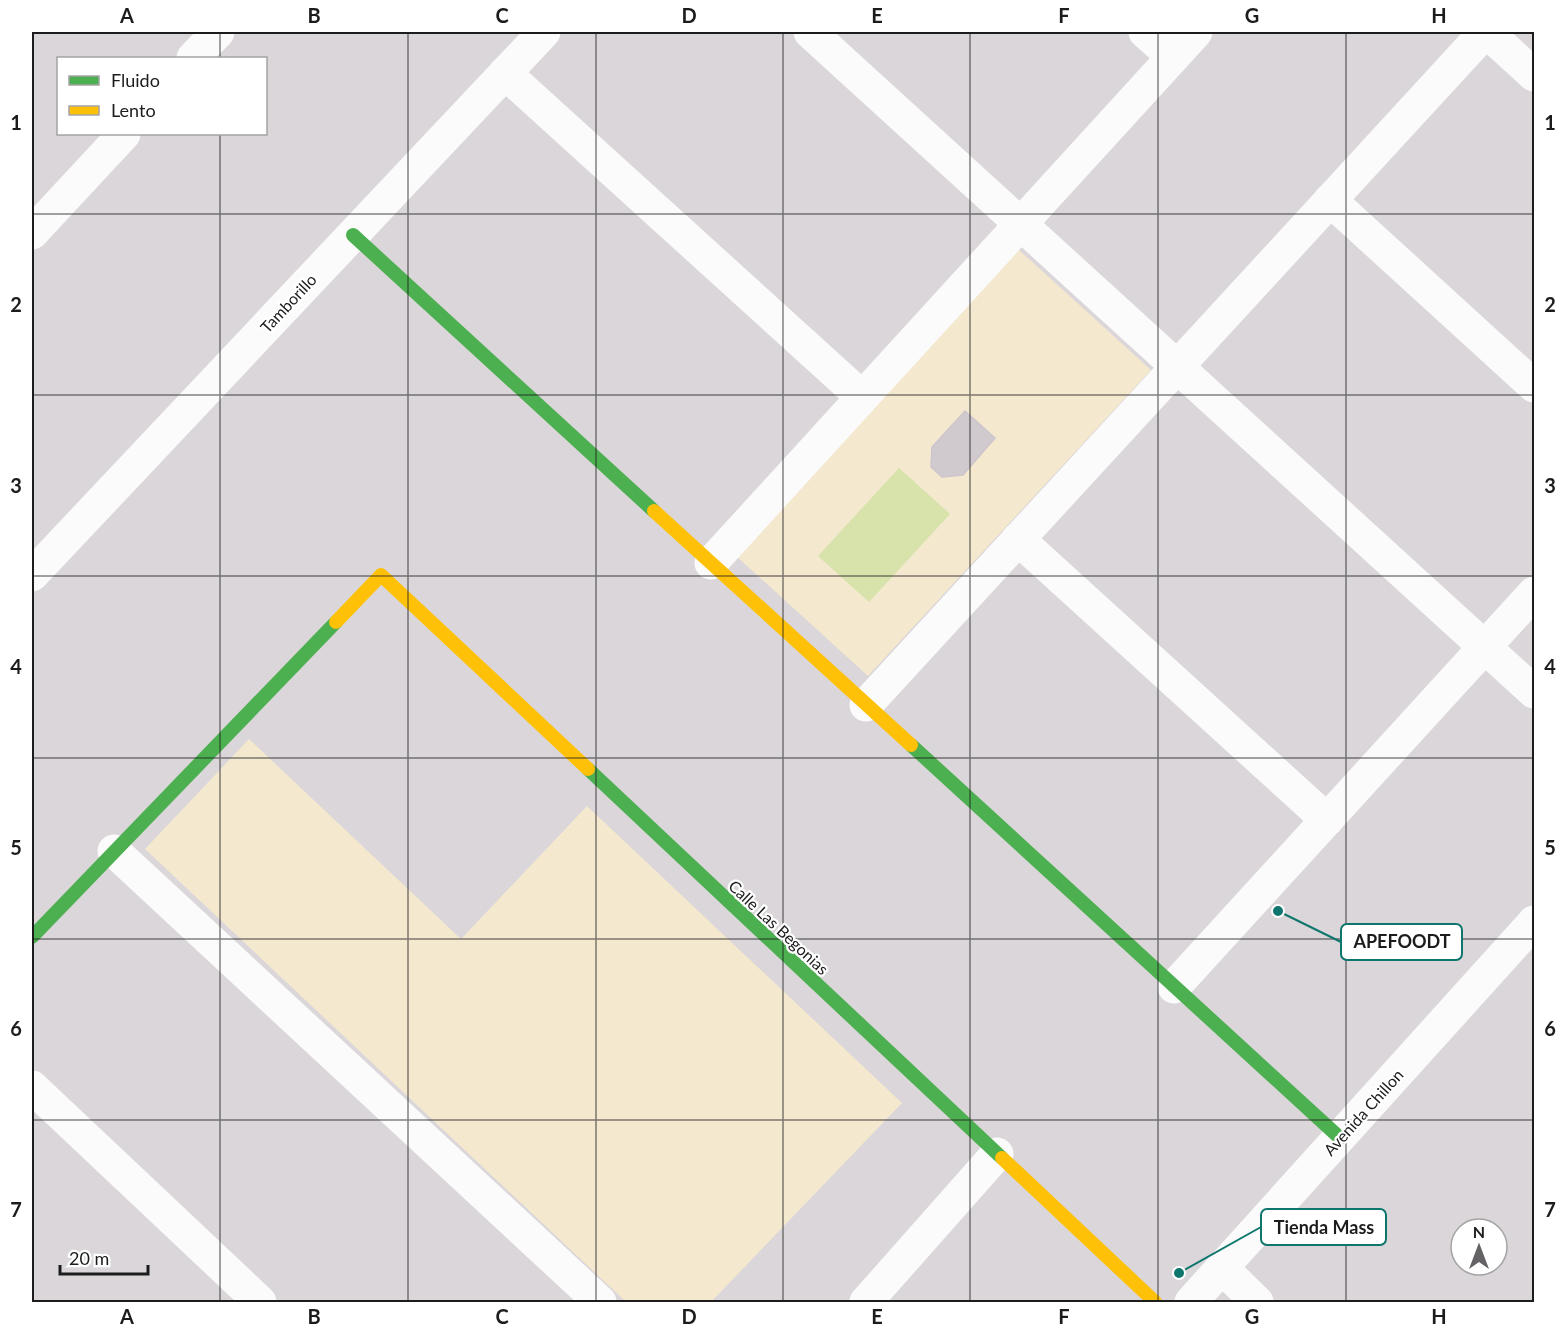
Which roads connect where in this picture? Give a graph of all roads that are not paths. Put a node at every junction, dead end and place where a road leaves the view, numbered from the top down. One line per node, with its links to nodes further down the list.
1 (218, 32): 7 (street)
2 (544, 32): 9 (street, Tamborillo)
3 (810, 32): 13 (street)
4 (1145, 32): 8 (street)
5 (1196, 32): 8 (street)
6 (1486, 32): 10 (street); 12 (street)
7 (194, 57)
8 (1173, 57): 13 (street)
9 (505, 73): 15 (street, Tamborillo); 18 (street)
10 (1534, 75)
11 (123, 135): 14 (street)
12 (1330, 200): 16 (street); 17 (street)
13 (1021, 224): 16 (street); 18 (street)
14 (32, 233)
15 (352, 235): 20 (street); 21 (street, Tamborillo)
16 (1177, 366): 19 (street); 23 (street)
17 (1534, 386)
18 (862, 397): 20 (street)
19 (1018, 539): 25 (street); 26 (street)
20 (711, 563): 25 (street)
21 (32, 575)
22 (1534, 592): 23 (street)
23 (1485, 647): 24 (street); 26 (street)
24 (1534, 692)
25 (866, 705): 30 (street)
26 (1327, 820): 30 (street)
27 (114, 851): 29 (street); 33 (street, Calle Las Begonias); 36 (street)
28 (1534, 922): 32 (street, Avenida Chillon)
29 (32, 937)
30 (1174, 987): 32 (street)
31 (32, 1087): 35 (street)
32 (1340, 1138): 34 (street, Avenida Chillon)
33 (997, 1154): 37 (street); 38 (street, Calle Las Begonias)
34 (1222, 1268): 39 (street, Avenida Chillon); 40 (street)
35 (260, 1302)
36 (600, 1302)
37 (866, 1302)
38 (1155, 1302)
39 (1191, 1302)
40 (1257, 1302)

